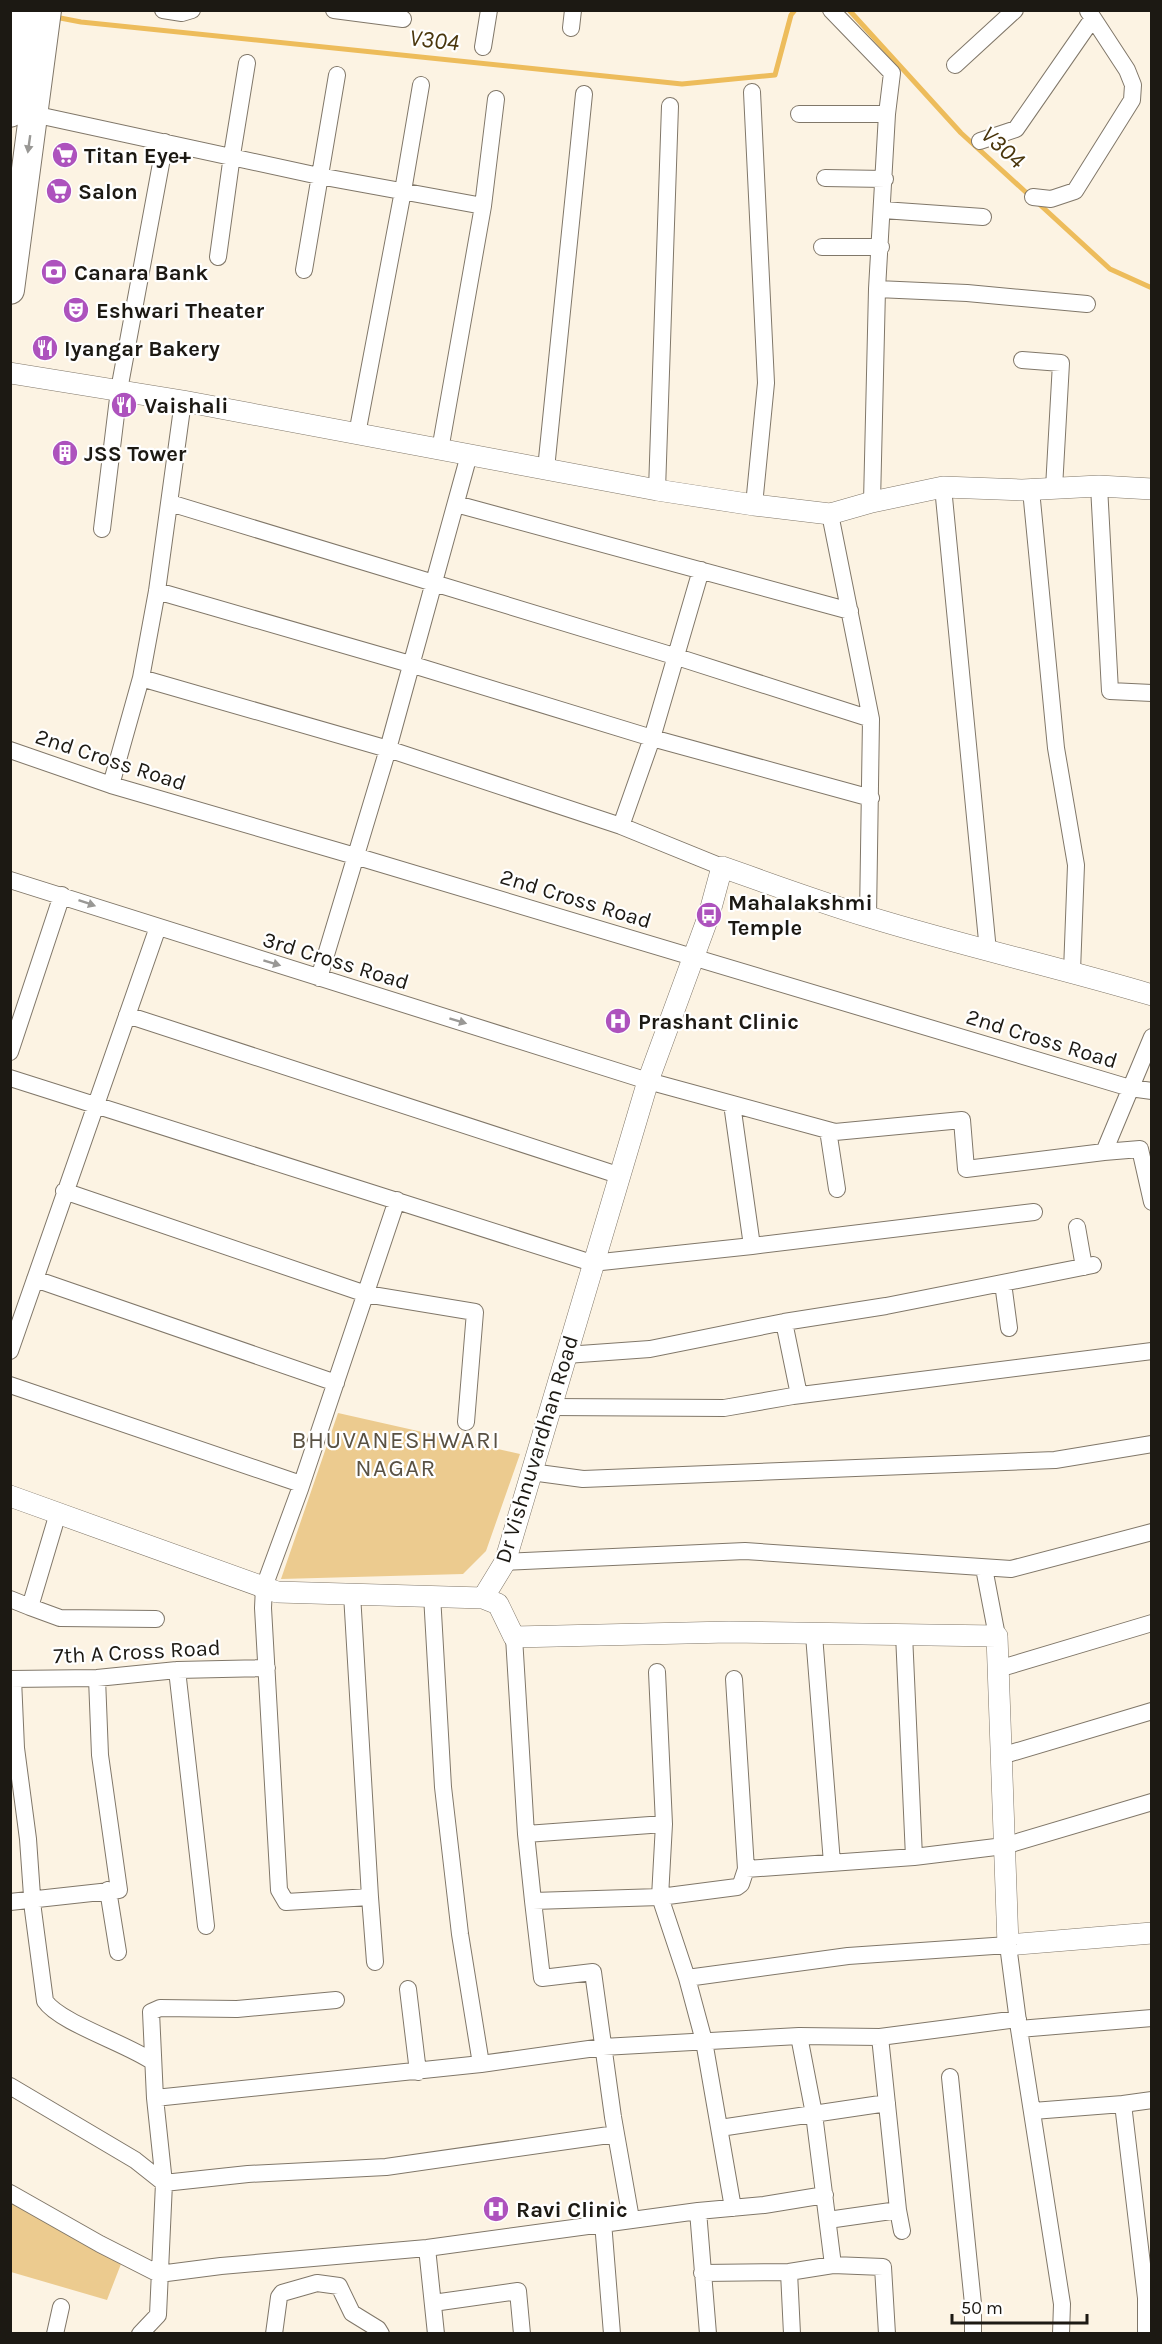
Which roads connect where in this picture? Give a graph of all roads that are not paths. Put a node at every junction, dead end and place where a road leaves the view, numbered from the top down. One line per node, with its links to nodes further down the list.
1 (26, 10): 13 (highway)
2 (46, 10): 13 (highway)
3 (163, 10): 4 (street)
4 (192, 10)
5 (334, 10): 11 (street)
6 (489, 10): 14 (street)
7 (573, 10): 12 (street)
8 (831, 10): 25 (street)
9 (1014, 10): 16 (street)
10 (1090, 14): 26 (street); 33 (street)
11 (403, 19)
12 (571, 28)
13 (31, 42): 23 (highway)
14 (483, 47)
15 (248, 63): 28 (street)
16 (955, 65)
17 (337, 75): 29 (street)
18 (420, 85): 32 (street)
19 (752, 92): 61 (street)
20 (584, 94): 51 (street)
21 (496, 99): 34 (street)
22 (670, 105): 56 (street)
23 (22, 113): 27 (street); 42 (highway, one-way to 42)
24 (799, 114): 25 (street)
25 (887, 114): 31 (street)
26 (980, 141)
27 (165, 142): 28 (street); 46 (street)
28 (232, 156): 29 (street); 39 (street)
29 (319, 176): 32 (street); 40 (street)
30 (825, 178): 31 (street)
31 (885, 179): 35 (street)
32 (403, 191): 34 (street); 48 (street)
33 (1033, 197)
34 (483, 206): 49 (street)
35 (883, 210): 36 (street); 38 (street)
36 (983, 217)
37 (822, 247): 38 (street)
38 (881, 247): 41 (street)
39 (218, 257)
40 (304, 270)
41 (878, 289): 43 (street); 58 (street)
42 (10, 290)
43 (1087, 304)
44 (1022, 360): 54 (street)
45 (10, 373): 46 (street)
46 (119, 390): 47 (street); 63 (street)
47 (183, 401): 48 (street); 59 (street)
48 (357, 434): 49 (street)
49 (440, 450): 50 (street)
50 (469, 455): 51 (street); 60 (street)
51 (546, 469): 56 (street)
52 (1099, 486): 54 (street); 55 (street); 71 (street)
53 (944, 487): 57 (street); 58 (street); 85 (street)
54 (1054, 488): 57 (street)
55 (1152, 489)
56 (657, 490): 61 (street)
57 (1031, 490): 87 (street)
58 (872, 501): 62 (street)
59 (170, 503): 65 (street); 66 (street)
60 (456, 504): 64 (street); 65 (street)
61 (754, 505): 62 (street)
62 (830, 514): 67 (street)
63 (102, 529)
64 (701, 570): 67 (street); 68 (street)
65 (432, 584): 68 (street); 69 (street)
66 (157, 591): 69 (street); 70 (street)
67 (850, 611): 72 (street)
68 (674, 656): 72 (street); 73 (street)
69 (410, 664): 73 (street); 74 (street)
70 (141, 678): 74 (street); 76 (street)
71 (1152, 693)
72 (871, 719): 77 (street)
73 (652, 738): 77 (street); 78 (street)
74 (388, 749): 78 (street); 79 (street)
75 (10, 750): 76 (street, 2nd Cross Road)
76 (111, 785): 79 (street, 2nd Cross Road)
77 (871, 798): 83 (street)
78 (621, 826): 80 (street)
79 (355, 856): 86 (street, 2nd Cross Road); 88 (street)
80 (722, 867): 83 (street); 86 (street, Dr Vishnuvardhan Road)
81 (10, 880): 82 (street, 3rd Cross Road)
82 (63, 895): 84 (street, 3rd Cross Road, one-way to 84); 92 (street)
83 (868, 917): 85 (street)
84 (158, 927): 88 (street, 3rd Cross Road, one-way to 88); 90 (street)
85 (988, 951): 87 (street)
86 (693, 956): 94 (street, Dr Vishnuvardhan Road); 95 (street, 2nd Cross Road)
87 (1071, 971): 89 (street)
88 (319, 978): 94 (street, 3rd Cross Road, one-way to 94)
89 (1152, 995)
90 (127, 1015): 97 (street); 101 (street)
91 (1152, 1037): 95 (street)
92 (10, 1052)
93 (10, 1078): 97 (street)
94 (648, 1081): 98 (street, 3rd Cross Road); 101 (street, Dr Vishnuvardhan Road)
95 (1130, 1088): 96 (street, 2nd Cross Road); 100 (street)
96 (1152, 1091)
97 (96, 1104): 103 (street); 104 (street)
98 (732, 1104): 99 (street, 3rd Cross Road); 108 (street)
99 (828, 1130): 100 (street, 3rd Cross Road); 102 (street)
100 (1104, 1152): 105 (street)
101 (621, 1176): 109 (street, Dr Vishnuvardhan Road)
102 (837, 1189)
103 (64, 1191): 110 (street); 112 (street)
104 (397, 1200): 109 (street); 112 (street)
105 (1152, 1202)
106 (1034, 1212): 108 (street)
107 (1077, 1227): 111 (street)
108 (752, 1246): 109 (street)
109 (592, 1263): 117 (street, Dr Vishnuvardhan Road)
110 (34, 1279): 115 (street); 118 (street)
111 (1003, 1283): 113 (street); 114 (street)
112 (366, 1294): 118 (street); 122 (street)
113 (784, 1322): 117 (street); 120 (street)
114 (1009, 1328)
115 (10, 1350)
116 (1152, 1351): 120 (street)
117 (566, 1355): 121 (street, Dr Vishnuvardhan Road)
118 (336, 1383): 125 (street)
119 (10, 1385): 125 (street)
120 (799, 1395): 121 (street)
121 (550, 1407): 124 (street, Dr Vishnuvardhan Road)
122 (466, 1422)
123 (1152, 1444): 124 (street)
124 (531, 1472): 129 (street, Dr Vishnuvardhan Road)
125 (301, 1484): 131 (street)
126 (10, 1496): 127 (street)
127 (58, 1513): 131 (street); 136 (street)
128 (1152, 1532): 130 (street)
129 (505, 1562): 130 (street); 134 (street, Dr Vishnuvardhan Road)
130 (984, 1568): 141 (street)
131 (264, 1587): 132 (street); 143 (street)
132 (351, 1594): 133 (street); 160 (street)
133 (432, 1595): 134 (street); 180 (street)
134 (483, 1598): 142 (street)
135 (10, 1599): 136 (street)
136 (30, 1607): 137 (street)
137 (156, 1619)
138 (1152, 1623): 144 (street)
139 (904, 1634): 140 (street); 141 (street); 156 (street)
140 (814, 1635): 142 (street); 157 (street)
141 (997, 1636): 144 (street)
142 (514, 1637): 154 (street)
143 (267, 1668): 145 (street, 7th A Cross Road); 160 (street)
144 (998, 1669): 151 (street)
145 (177, 1670): 147 (street, 7th A Cross Road); 165 (street)
146 (657, 1672): 153 (street)
147 (97, 1678): 148 (street, 7th A Cross Road); 159 (street)
148 (12, 1679): 162 (street)
149 (734, 1679): 158 (street)
150 (1152, 1711): 151 (street)
151 (1001, 1756): 155 (street)
152 (1152, 1802): 155 (street)
153 (664, 1824): 154 (street); 161 (street)
154 (526, 1834): 163 (street)
155 (1004, 1846): 156 (street); 167 (street)
156 (914, 1857): 157 (street)
157 (831, 1863): 158 (street)
158 (746, 1869): 161 (street)
159 (108, 1890): 162 (street); 168 (street)
160 (370, 1897): 169 (street)
161 (660, 1897): 163 (street); 170 (street)
162 (32, 1901): 164 (street); 179 (street)
163 (533, 1901): 178 (street)
164 (10, 1902)
165 (206, 1926)
166 (1152, 1933): 167 (street)
167 (1008, 1945): 170 (street); 174 (street)
168 (118, 1952)
169 (375, 1962)
170 (687, 1978): 177 (street)
171 (408, 1989): 181 (street)
172 (336, 2000): 179 (street)
173 (1152, 2018): 174 (street)
174 (1018, 2024): 176 (street); 188 (street)
175 (799, 2036): 176 (street); 177 (street); 189 (street)
176 (880, 2037): 186 (street)
177 (704, 2041): 178 (street); 190 (street)
178 (603, 2047): 180 (street); 191 (street)
179 (153, 2062): 184 (street)
180 (481, 2064): 181 (street)
181 (418, 2072): 184 (street)
182 (950, 2077): 221 (street)
183 (10, 2086): 192 (street)
184 (155, 2098): 192 (street)
185 (1152, 2100): 187 (street)
186 (887, 2103): 189 (street); 196 (street)
187 (1123, 2104): 188 (street); 223 (street)
188 (1033, 2111): 222 (street)
189 (814, 2114): 190 (street); 194 (street)
190 (720, 2128): 195 (street)
191 (616, 2134): 192 (street); 198 (street)
192 (164, 2183): 207 (street)
193 (10, 2193): 207 (street)
194 (825, 2195): 195 (street); 199 (street)
195 (733, 2208): 197 (street)
196 (898, 2210): 199 (street); 201 (street)
197 (698, 2211): 198 (street); 206 (street)
198 (631, 2219): 200 (street)
199 (828, 2220): 204 (street)
200 (603, 2222): 202 (street); 217 (street)
201 (902, 2231)
202 (427, 2248): 203 (street); 209 (street)
203 (316, 2259): 207 (street); 208 (street)
204 (833, 2265): 205 (street); 220 (street)
205 (789, 2272): 206 (street); 219 (street)
206 (702, 2273): 218 (street)
207 (159, 2274): 211 (street)
208 (317, 2283): 213 (street); 214 (street)
209 (433, 2303): 215 (street); 216 (street)
210 (61, 2307): 212 (street)
211 (147, 2332)
212 (55, 2334)
213 (274, 2334)
214 (381, 2334)
215 (436, 2334)
216 (522, 2334)
217 (612, 2334)
218 (708, 2334)
219 (792, 2334)
220 (887, 2334)
221 (973, 2334)
222 (1061, 2334)
223 (1146, 2334)

